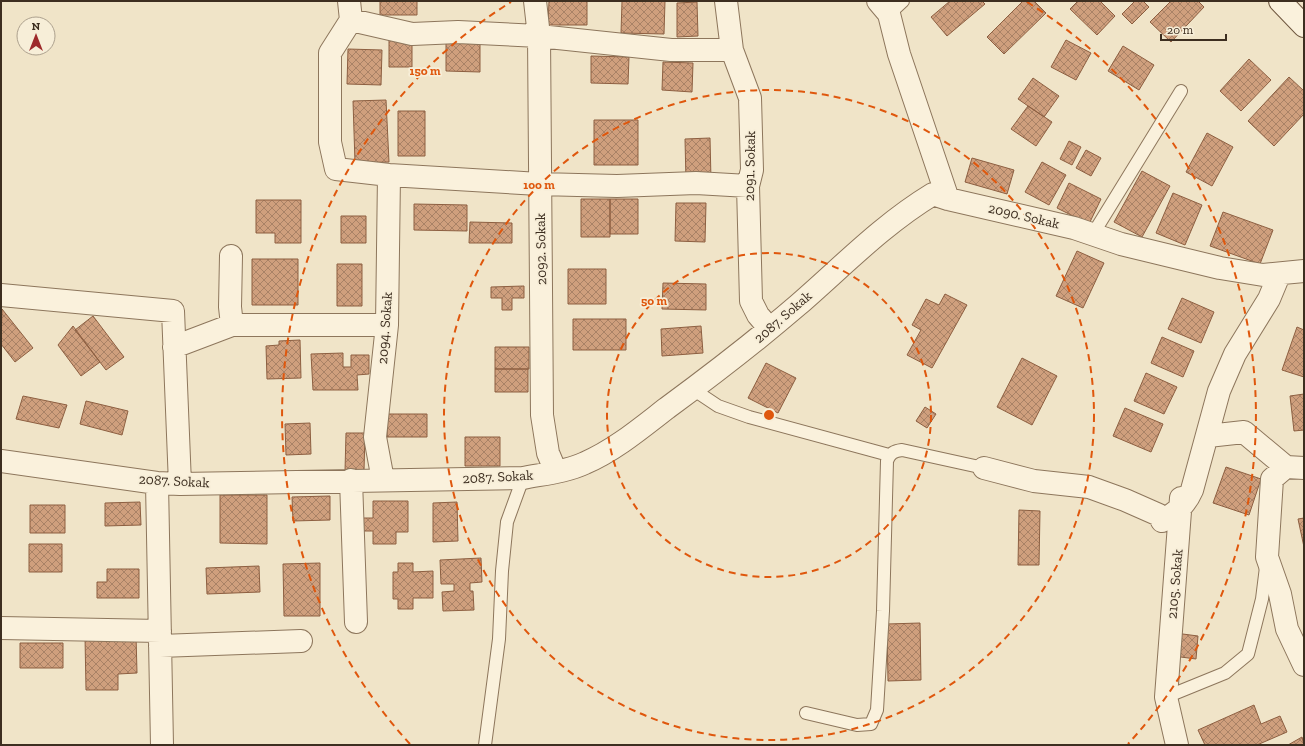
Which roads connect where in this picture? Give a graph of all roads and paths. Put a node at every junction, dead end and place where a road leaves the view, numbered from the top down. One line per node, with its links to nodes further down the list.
1 (535, 1): 7 (street, 2092. Sokak)
2 (726, 1): 8 (street, 2091. Sokak)
3 (1280, 1): 6 (street)
4 (890, 5): 13 (street)
5 (350, 10): 7 (street); 10 (street)
6 (1304, 26)
7 (539, 36): 8 (street); 11 (street, 2092. Sokak)
8 (732, 50): 12 (street, 2091. Sokak)
9 (1181, 91): 14 (lane)
10 (389, 175): 11 (street); 20 (street, 2094. Sokak)
11 (539, 184): 12 (street); 29 (street, 2092. Sokak)
12 (748, 186): 21 (street, 2091. Sokak)
13 (948, 199): 14 (street, 2090. Sokak); 21 (street, 2087. Sokak)
14 (1093, 234): 17 (street, 2090. Sokak)
15 (231, 256): 19 (street)
16 (1304, 271): 17 (street, 2090. Sokak)
17 (1279, 275): 24 (street)
18 (1, 295): 22 (street)
19 (232, 324): 20 (street); 22 (street)
20 (387, 325): 32 (street, 2094. Sokak)
21 (769, 328): 23 (street, 2087. Sokak)
22 (174, 347): 34 (street)
23 (694, 390): 25 (lane); 29 (street, 2087. Sokak)
24 (1208, 436): 28 (street); 35 (street)
25 (889, 455): 27 (lane); 43 (lane)
26 (1, 462): 33 (street, 2087. Sokak)
27 (984, 468): 35 (street)
28 (1295, 468): 36 (street)
29 (556, 472): 30 (street, 2087. Sokak)
30 (523, 478): 32 (street, 2087. Sokak); 45 (lane)
31 (351, 480): 32 (street, 2087. Sokak); 34 (street, 2087. Sokak); 37 (street)
32 (383, 480)
33 (157, 482): 34 (street, 2087. Sokak); 39 (street)
34 (180, 484)
35 (1162, 521): 42 (street, 2105. Sokak)
36 (1267, 557): 41 (street); 42 (lane)
37 (356, 622)
38 (1, 628): 39 (street)
39 (160, 638): 40 (street); 44 (street)
40 (301, 641)
41 (1304, 665)
42 (1166, 698): 46 (street, 2105. Sokak)
43 (806, 713)
44 (162, 745)
45 (485, 745)
46 (1177, 745)

